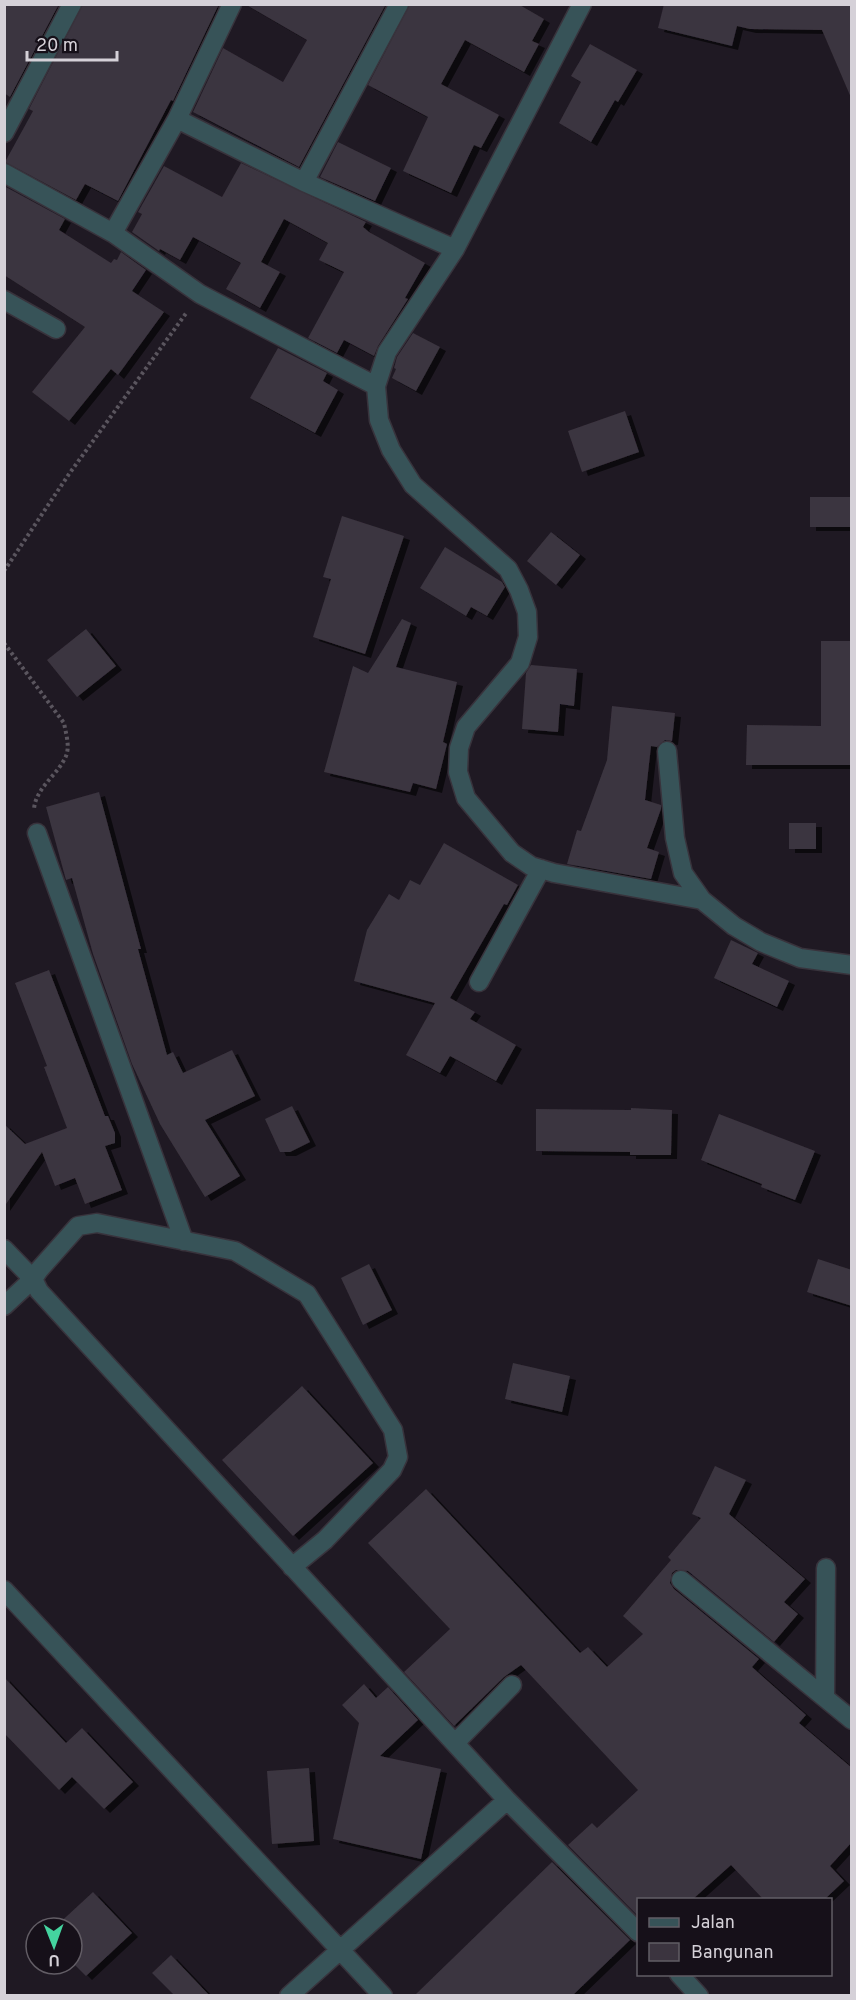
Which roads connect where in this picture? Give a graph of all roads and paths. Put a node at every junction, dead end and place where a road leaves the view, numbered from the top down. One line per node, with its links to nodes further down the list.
1 (72, 4): 6 (street)
2 (232, 4): 5 (street)
3 (399, 4): 8 (street)
4 (582, 4): 10 (street)
5 (177, 119): 8 (street); 9 (street)
6 (4, 133)
7 (4, 173): 9 (street)
8 (304, 182): 10 (street)
9 (112, 233): 11 (street)
10 (455, 249): 14 (street)
11 (200, 294): 14 (street); 15 (path)
12 (4, 300): 13 (street)
13 (56, 329)
14 (376, 386): 19 (street)
15 (4, 571)
16 (4, 644): 18 (path)
17 (667, 751): 20 (street)
18 (38, 833): 23 (street)
19 (541, 869): 20 (street); 22 (street)
20 (702, 900): 21 (street)
21 (852, 965)
22 (479, 982)
23 (184, 1241): 25 (street); 27 (street)
24 (4, 1249): 25 (street)
25 (33, 1279): 26 (street); 27 (street)
26 (4, 1306)
27 (292, 1567): 34 (street)
28 (826, 1568): 32 (street)
29 (681, 1580): 32 (street)
30 (4, 1590): 37 (street)
31 (512, 1685): 34 (street)
32 (825, 1698): 33 (street)
33 (852, 1720)
34 (455, 1743): 35 (street)
35 (507, 1800): 36 (street); 37 (street)
36 (637, 1930)
37 (339, 1949): 39 (street); 40 (street)
38 (681, 1976): 41 (street)
39 (289, 1995)
40 (383, 1995)
41 (699, 1995)

